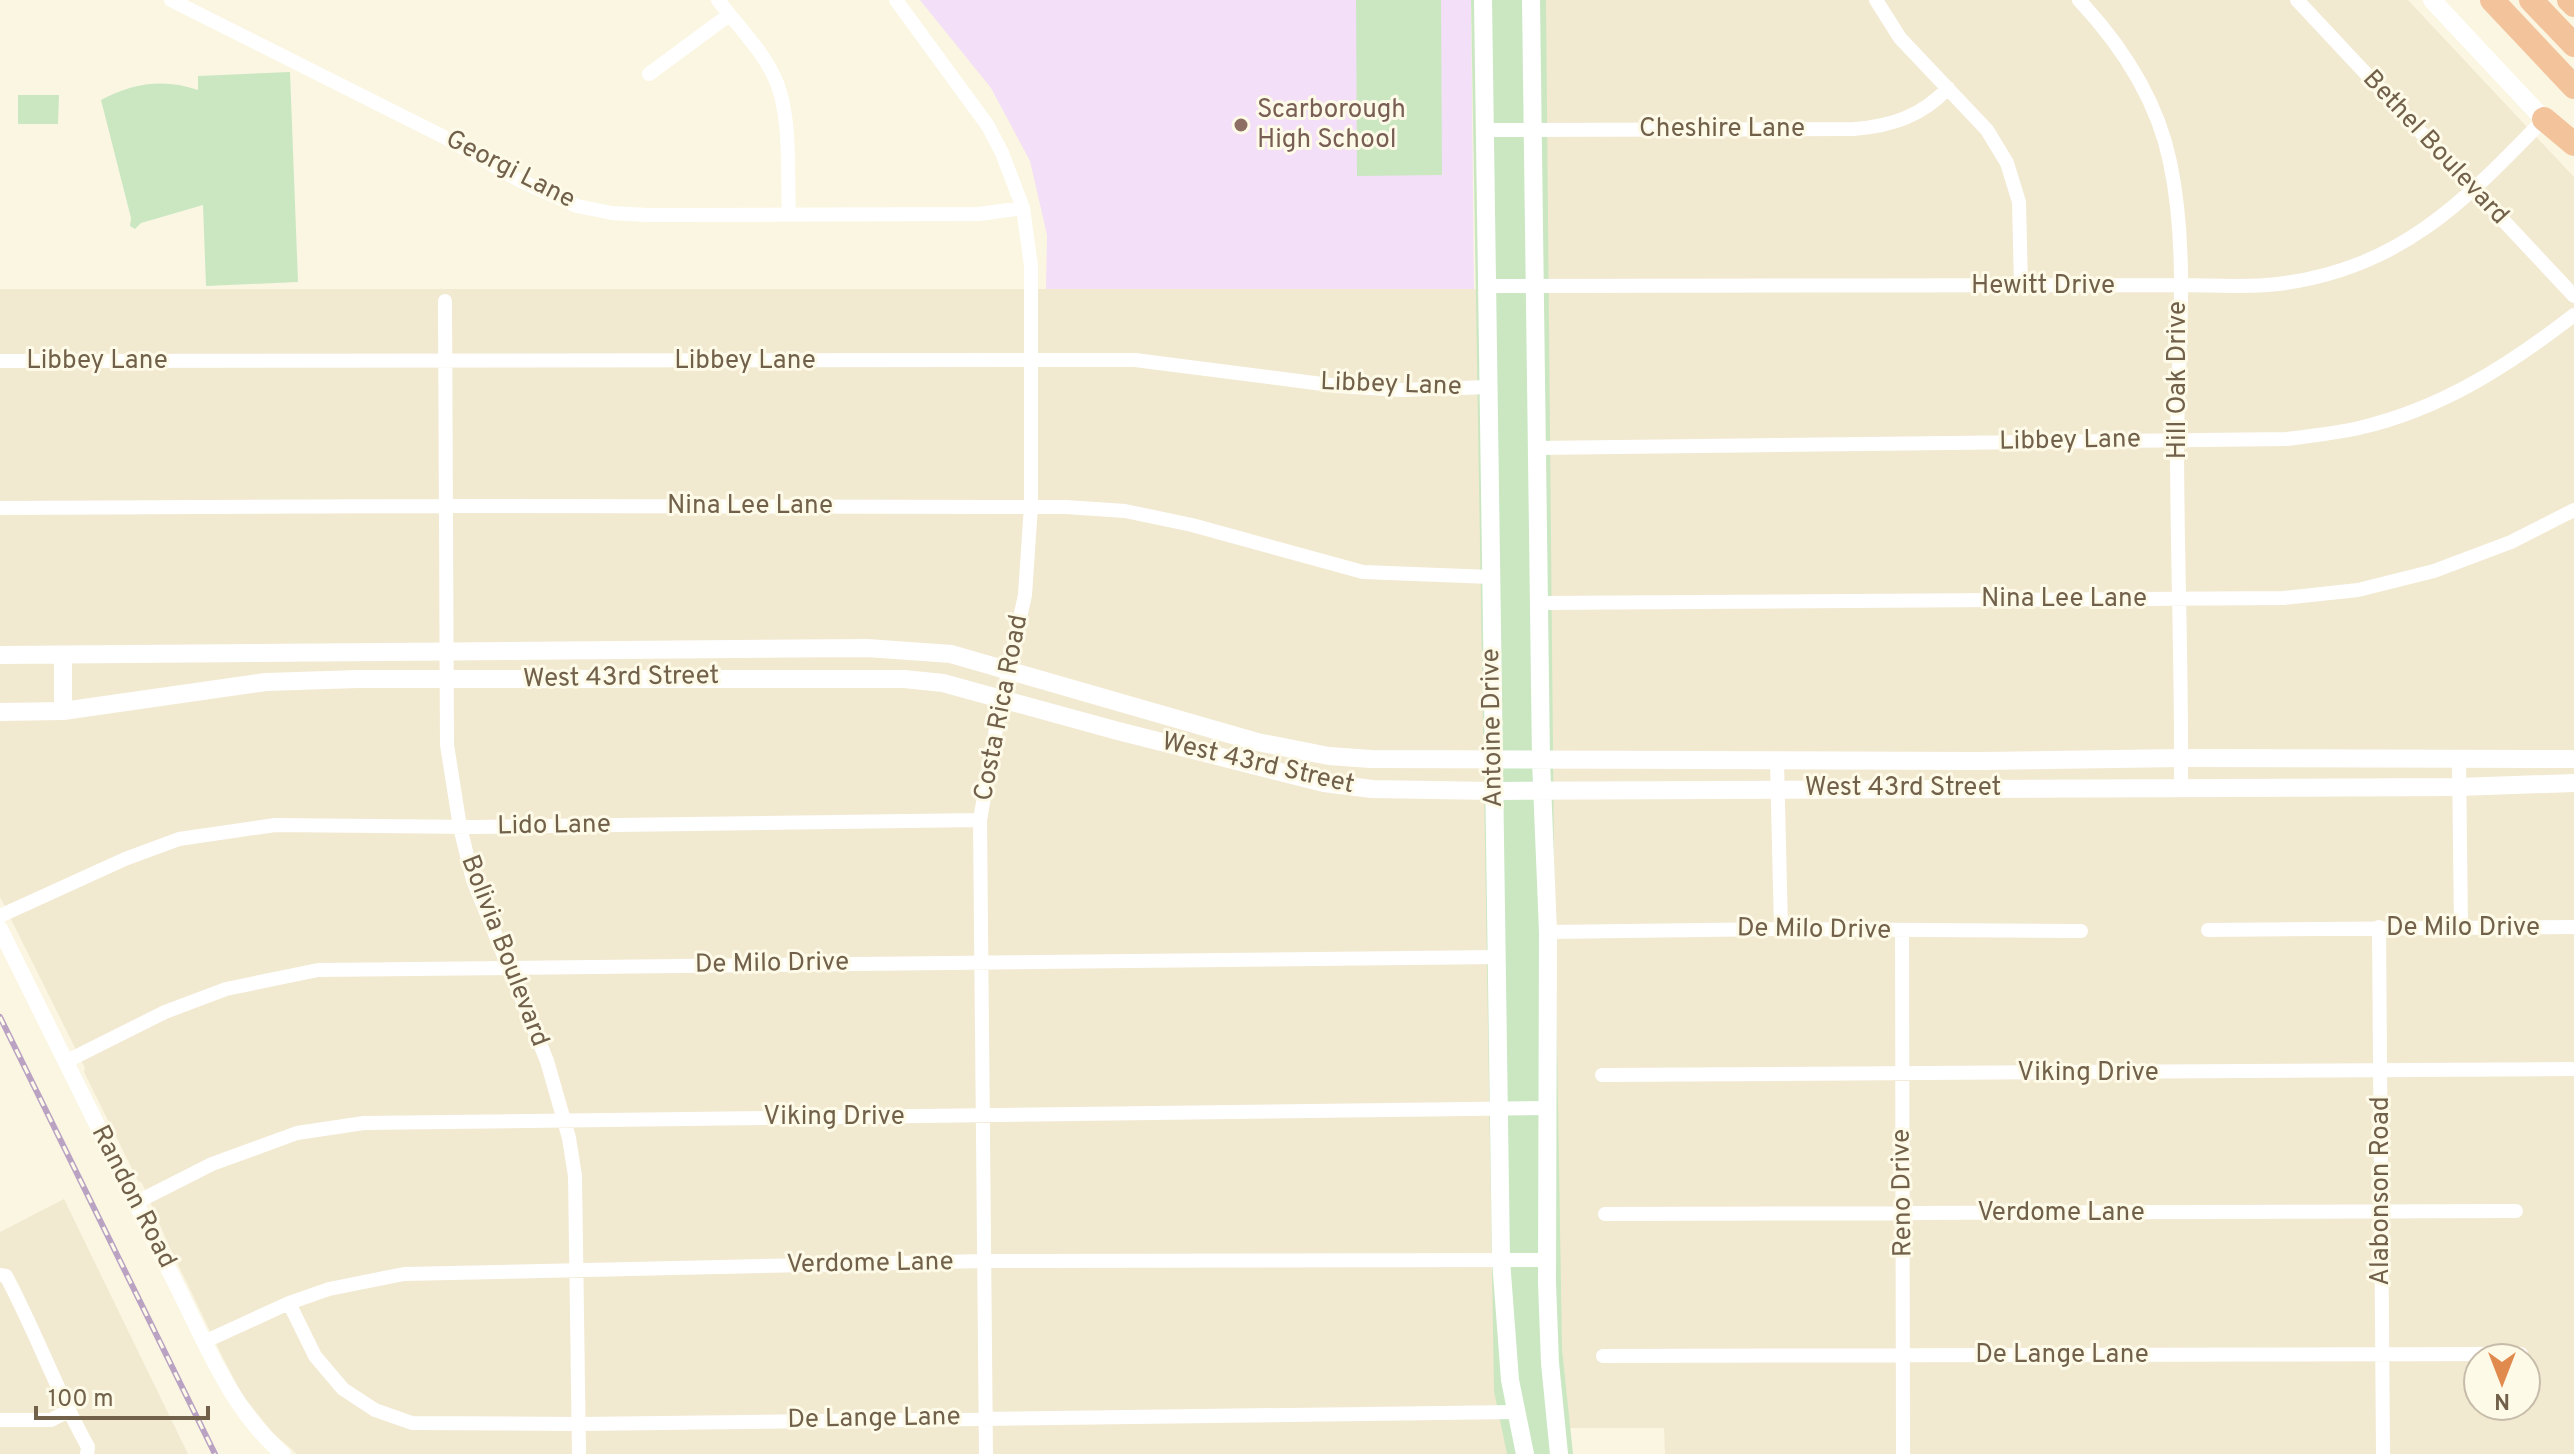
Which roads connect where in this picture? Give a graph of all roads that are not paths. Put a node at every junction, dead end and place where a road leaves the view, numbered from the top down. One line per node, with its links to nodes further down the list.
1 (171, 0): 26 (street, Georgi Lane)
2 (718, 0): 14 (street)
3 (896, 0): 25 (street, Costa Rica Road)
4 (1483, 0): 20 (main road, Antoine Drive)
5 (1531, 0): 21 (main road, Antoine Drive)
6 (1876, 0): 18 (street)
7 (2079, 0): 28 (street, Hill Oak Drive)
8 (2297, 0): 24 (street, Bethel Boulevard)
9 (2432, 0): 19 (main road)
10 (2492, 0): 17 (highway)
11 (2531, 0): 15 (highway)
12 (2569, 0): 13 (highway)
13 (2574, 5)
14 (729, 15): 16 (street); 26 (street)
15 (2574, 45)
16 (649, 74)
17 (2574, 87)
18 (1948, 88): 21 (street, Cheshire Lane); 27 (street)
19 (2544, 119): 22 (highway); 23 (main road); 24 (street, Hewitt Drive)
20 (1484, 130): 21 (street, Cheshire Lane); 29 (main road, Antoine Drive)
21 (1532, 130): 30 (main road, Antoine Drive)
22 (2574, 144)
23 (2574, 152)
24 (2474, 189): 28 (street, Hewitt Drive); 31 (street, Bethel Boulevard)
25 (1023, 208): 26 (street, Georgi Lane); 34 (street, Costa Rica Road)
26 (789, 215)
27 (2021, 285): 28 (street, Hewitt Drive); 30 (street, Hewitt Drive)
28 (2179, 285): 38 (street, Hill Oak Drive)
29 (1487, 286): 30 (street, Hewitt Drive); 37 (main road, Antoine Drive)
30 (1534, 286): 39 (main road, Antoine Drive)
31 (2574, 296)
32 (445, 301): 36 (street, Bolivia Boulevard)
33 (2574, 315): 38 (street, Libbey Lane)
34 (1031, 360): 36 (street, Libbey Lane); 37 (street, Libbey Lane); 41 (street, Costa Rica Road)
35 (0, 361): 36 (street, Libbey Lane)
36 (446, 361): 40 (street, Bolivia Boulevard)
37 (1488, 387): 44 (main road, Antoine Drive)
38 (2177, 440): 39 (street, Libbey Lane); 45 (street, Hill Oak Drive)
39 (1536, 448): 46 (main road, Antoine Drive)
40 (445, 506): 41 (street, Nina Lee Lane); 42 (street, Nina Lee Lane); 47 (street, Bolivia Boulevard)
41 (1031, 506): 44 (street, Nina Lee Lane); 52 (street, Costa Rica Road)
42 (0, 508)
43 (2574, 510): 45 (street, Nina Lee Lane)
44 (1491, 577): 61 (main road, Antoine Drive)
45 (2180, 598): 46 (street, Nina Lee Lane); 60 (street, Hill Oak Drive)
46 (1539, 603): 63 (main road, Antoine Drive)
47 (447, 650): 48 (main road, West 43rd Street); 49 (main road, West 43rd Street); 54 (street, Bolivia Boulevard)
48 (740, 650): 52 (main road, West 43rd Street); 53 (main road)
49 (266, 653): 51 (main road, West 43rd Street); 55 (main road)
50 (0, 655): 51 (main road, West 43rd Street)
51 (63, 655): 57 (main road)
52 (1009, 670): 56 (street, Costa Rica Road); 59 (main road, West 43rd Street)
53 (740, 677): 54 (main road, West 43rd Street); 56 (main road, West 43rd Street)
54 (446, 681): 55 (main road, West 43rd Street); 76 (street, Bolivia Boulevard)
55 (266, 682): 57 (main road, West 43rd Street)
56 (1003, 698): 67 (main road, West 43rd Street); 75 (street, Costa Rica Road)
57 (63, 711): 58 (main road, West 43rd Street)
58 (0, 712)
59 (1257, 742): 61 (main road, West 43rd Street); 67 (main road)
60 (2182, 758): 64 (main road, West 43rd Street); 66 (main road, West 43rd Street); 69 (street, Hill Oak Drive)
61 (1493, 759): 63 (main road, West 43rd Street); 73 (main road, Antoine Drive)
62 (2574, 759): 64 (main road, West 43rd Street)
63 (1541, 760): 65 (main road, West 43rd Street); 74 (main road, Antoine Drive)
64 (2459, 760): 70 (street)
65 (1777, 761): 66 (main road, West 43rd Street); 72 (street)
66 (1981, 761): 71 (main road)
67 (1251, 766): 73 (main road, West 43rd Street)
68 (2574, 783): 70 (main road, West 43rd Street)
69 (2181, 787): 70 (main road, West 43rd Street); 71 (main road, West 43rd Street)
70 (2459, 787): 82 (street)
71 (1981, 788): 72 (main road, West 43rd Street)
72 (1777, 789): 74 (main road, West 43rd Street); 81 (street)
73 (1493, 791): 74 (main road, West 43rd Street); 87 (main road, Antoine Drive)
74 (1541, 791): 86 (main road, Antoine Drive)
75 (980, 820): 76 (street, Lido Lane); 88 (street, Costa Rica Road)
76 (460, 827): 77 (street, Lido Lane); 89 (street, Bolivia Boulevard)
77 (0, 916)
78 (2379, 927): 82 (street, De Milo Drive); 83 (street, De Milo Drive); 92 (street, Alabonson Road)
79 (2574, 927): 82 (street, De Milo Drive)
80 (0, 929): 90 (street, Randon Road)
81 (1781, 929): 84 (street, De Milo Drive); 86 (street, De Milo Drive)
82 (2461, 929)
83 (2208, 930)
84 (1902, 931): 85 (street, De Milo Drive); 93 (street, Reno Drive)
85 (2081, 931)
86 (1548, 932): 96 (main road, Antoine Drive)
87 (1497, 957): 88 (street, De Milo Drive); 95 (main road, Antoine Drive)
88 (981, 963): 89 (street, De Milo Drive); 97 (street, Costa Rica Road)
89 (510, 967): 90 (street, De Milo Drive); 98 (street, Bolivia Boulevard)
90 (65, 1062): 99 (street, Randon Road)
91 (2574, 1069): 92 (street, Viking Drive)
92 (2380, 1071): 93 (street, Viking Drive); 100 (street, Alabonson Road)
93 (1901, 1074): 94 (street, Viking Drive); 102 (street, Reno Drive)
94 (1602, 1075)
95 (1499, 1108): 96 (street, Viking Drive); 97 (street, Viking Drive); 104 (main road, Antoine Drive)
96 (1548, 1108): 105 (main road, Antoine Drive)
97 (983, 1116): 98 (street, Viking Drive); 106 (street, Costa Rica Road)
98 (564, 1119): 99 (street, Viking Drive); 107 (street, Bolivia Boulevard)
99 (135, 1203): 110 (street, Randon Road)
100 (2381, 1211): 101 (street, Verdome Lane); 102 (street, Verdome Lane); 113 (street, Alabonson Road)
101 (2516, 1211)
102 (1904, 1213): 103 (street, Verdome Lane); 112 (street, Reno Drive)
103 (1605, 1214)
104 (1501, 1260): 105 (street, Verdome Lane); 106 (street, Verdome Lane); 116 (main road, Antoine Drive)
105 (1547, 1260): 125 (main road, Antoine Drive)
106 (985, 1261): 107 (street, Verdome Lane); 117 (street, Costa Rica Road)
107 (577, 1270): 109 (street, Verdome Lane); 119 (street, Bolivia Boulevard)
108 (0, 1275): 115 (street)
109 (289, 1303): 110 (street, Verdome Lane); 119 (street, De Lange Lane)
110 (206, 1341): 122 (street, Randon Road)
111 (2462, 1354): 113 (street, De Lange Lane)
112 (1904, 1355): 113 (street, De Lange Lane); 114 (street, De Lange Lane); 126 (street, Reno Drive)
113 (2383, 1355): 127 (street, Alabonson Road)
114 (1603, 1356)
115 (68, 1411): 118 (street); 121 (street)
116 (1516, 1412): 117 (street, De Lange Lane); 120 (main road, Antoine Drive)
117 (985, 1419): 119 (street, De Lange Lane); 124 (street, Costa Rica Road)
118 (0, 1420)
119 (579, 1424): 123 (street, Bolivia Boulevard)
120 (1525, 1453)
121 (87, 1454)
122 (283, 1454)
123 (579, 1454)
124 (986, 1454)
125 (1559, 1454)
126 (1903, 1454)
127 (2383, 1454)

